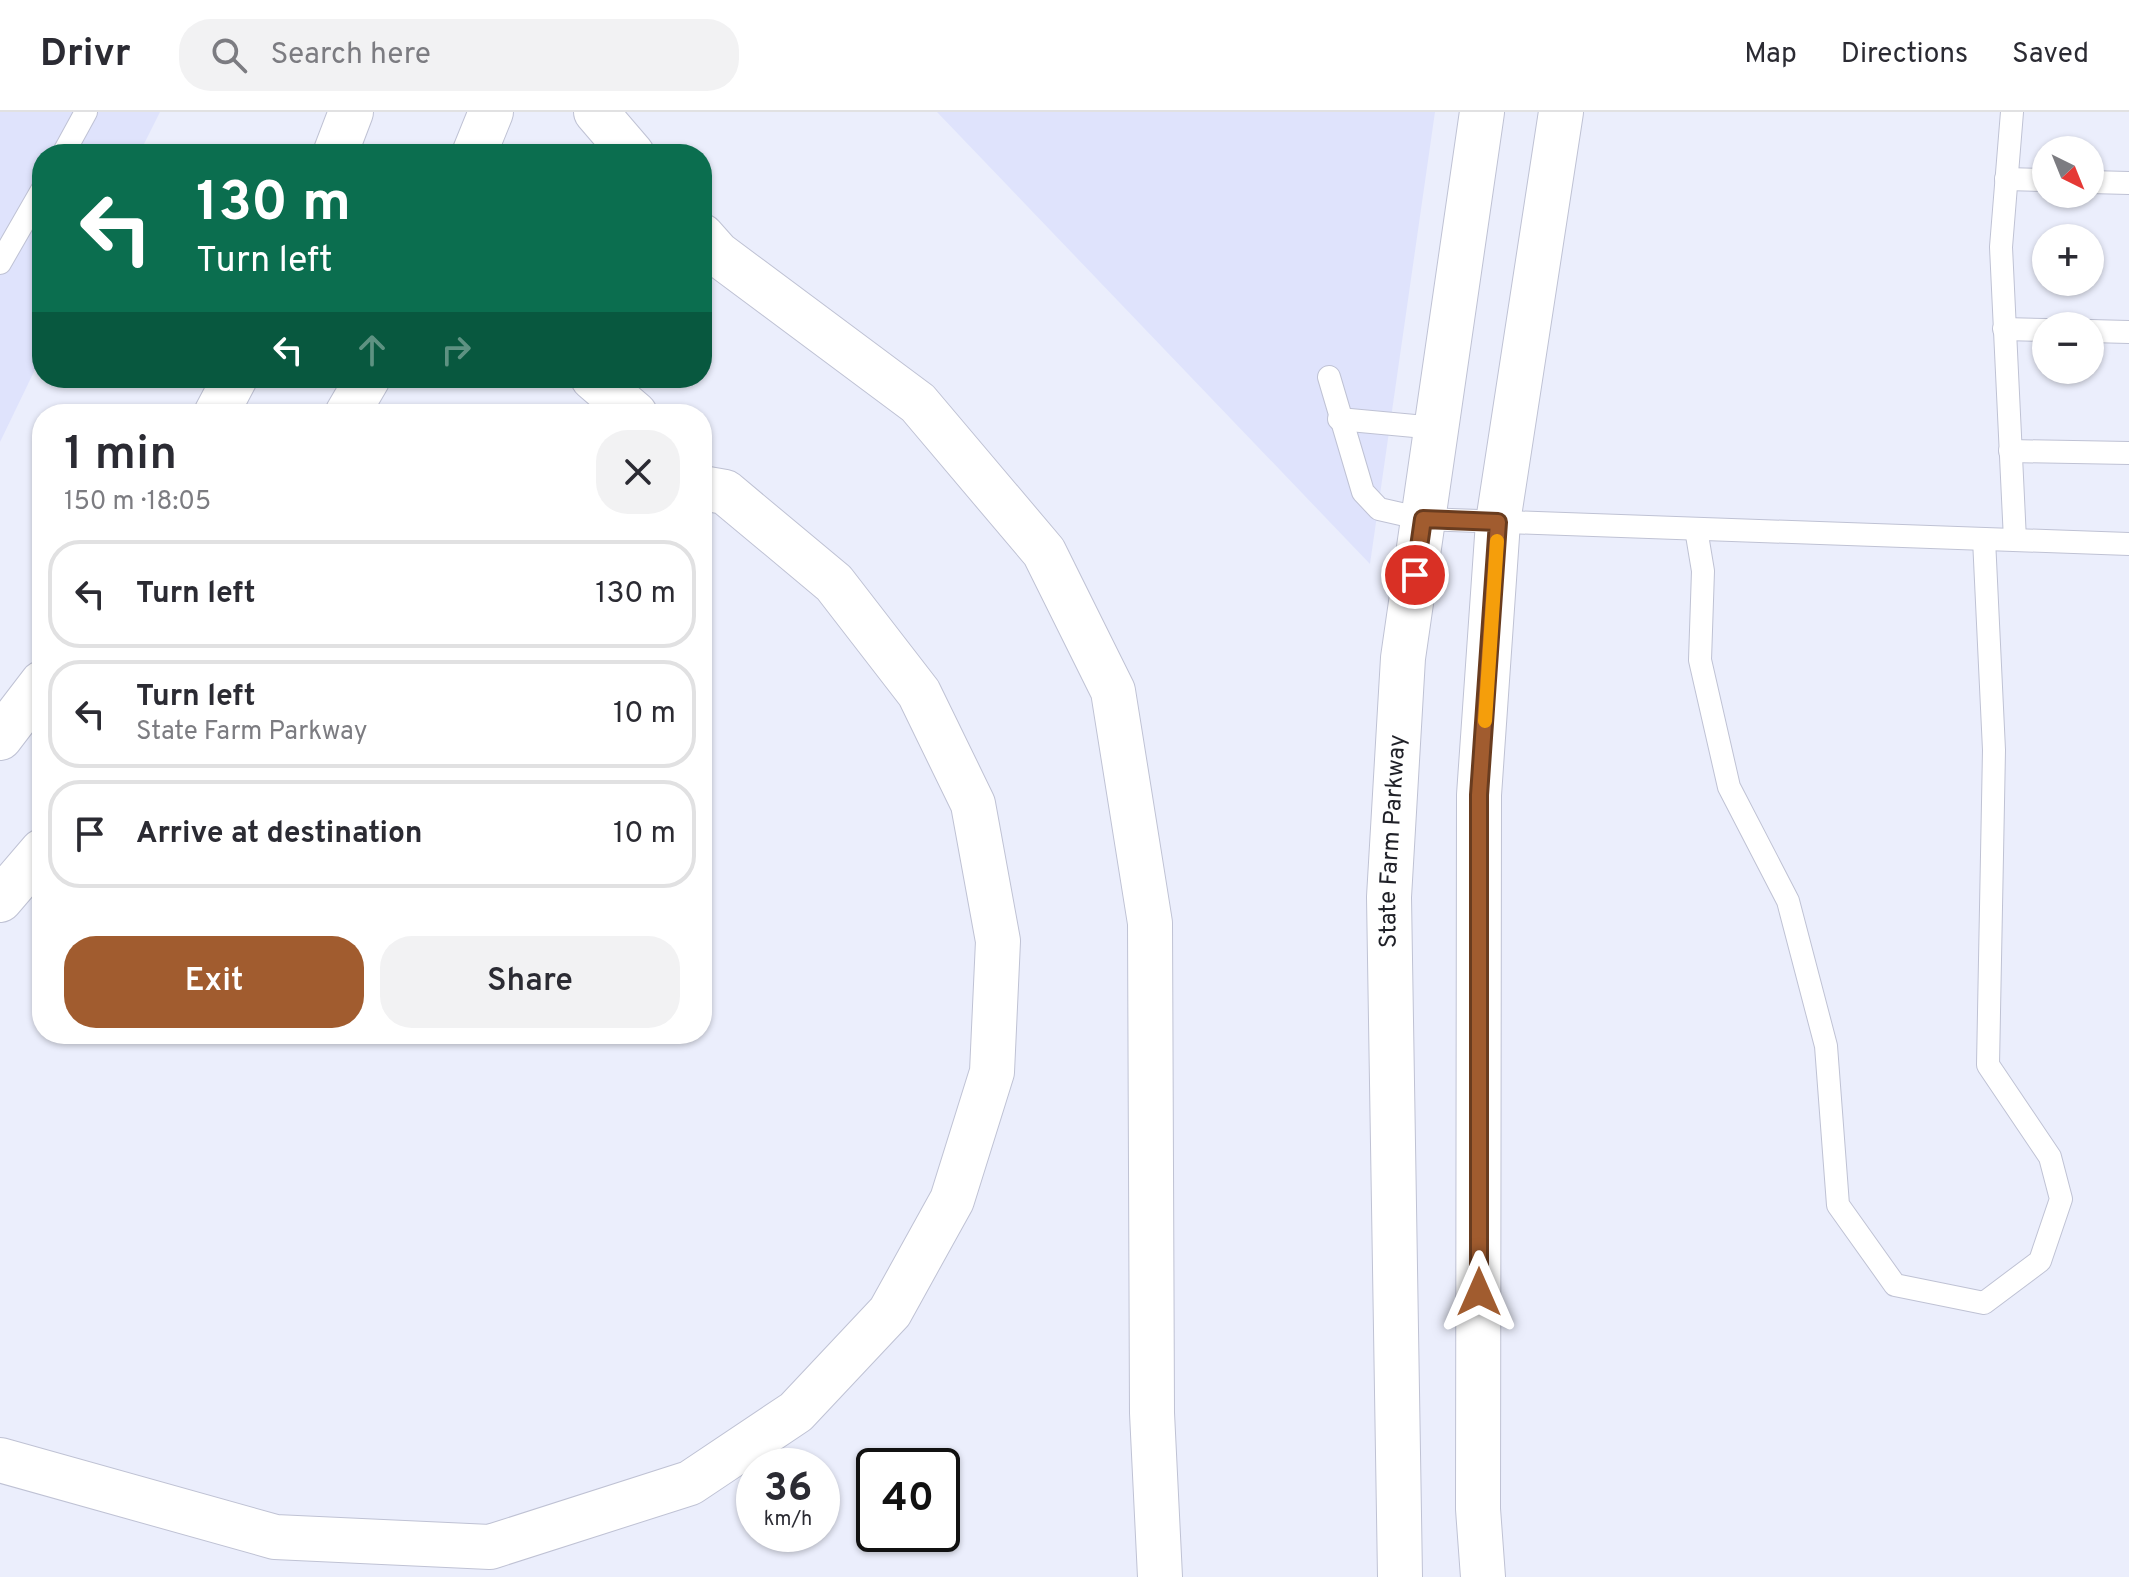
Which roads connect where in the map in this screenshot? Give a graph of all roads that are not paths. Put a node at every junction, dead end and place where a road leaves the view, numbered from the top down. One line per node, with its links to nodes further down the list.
1 (86, 112): 8 (lane)
2 (351, 112): 9 (main road)
3 (491, 112): 10 (main road)
4 (596, 112): 11 (main road)
5 (1482, 112): 27 (main road, State Farm Parkway)
6 (1561, 112): 32 (main road)
7 (2012, 112): 12 (lane)
8 (68, 144)
9 (339, 144)
10 (478, 144)
11 (623, 144)
12 (2006, 179): 13 (lane); 19 (lane)
13 (2032, 180)
14 (2104, 182): 15 (lane)
15 (2129, 183)
16 (32, 207): 18 (lane)
17 (712, 250): 42 (main road)
18 (0, 263)
19 (2004, 329): 20 (lane); 28 (lane)
20 (2032, 330)
21 (2104, 331): 22 (lane)
22 (2129, 332)
23 (1329, 377): 26 (lane)
24 (605, 388): 25 (main road)
25 (623, 404)
26 (1339, 419): 27 (lane); 31 (lane)
27 (1436, 428): 31 (main road, State Farm Parkway)
28 (2010, 451): 29 (lane); 35 (lane)
29 (2129, 453)
30 (712, 486): 41 (main road)
31 (1423, 519): 32 (lane); 43 (main road, State Farm Parkway)
32 (1498, 522): 33 (lane); 44 (main road)
33 (1696, 529): 34 (lane); 34 (lane)
34 (1984, 539): 35 (lane)
35 (2015, 540): 36 (lane)
36 (2129, 544)
37 (32, 696): 38 (main road)
38 (0, 738)
39 (32, 863): 40 (main road)
40 (0, 900)
41 (0, 1460)
42 (1160, 1577)
43 (1400, 1577)
44 (1483, 1577)

